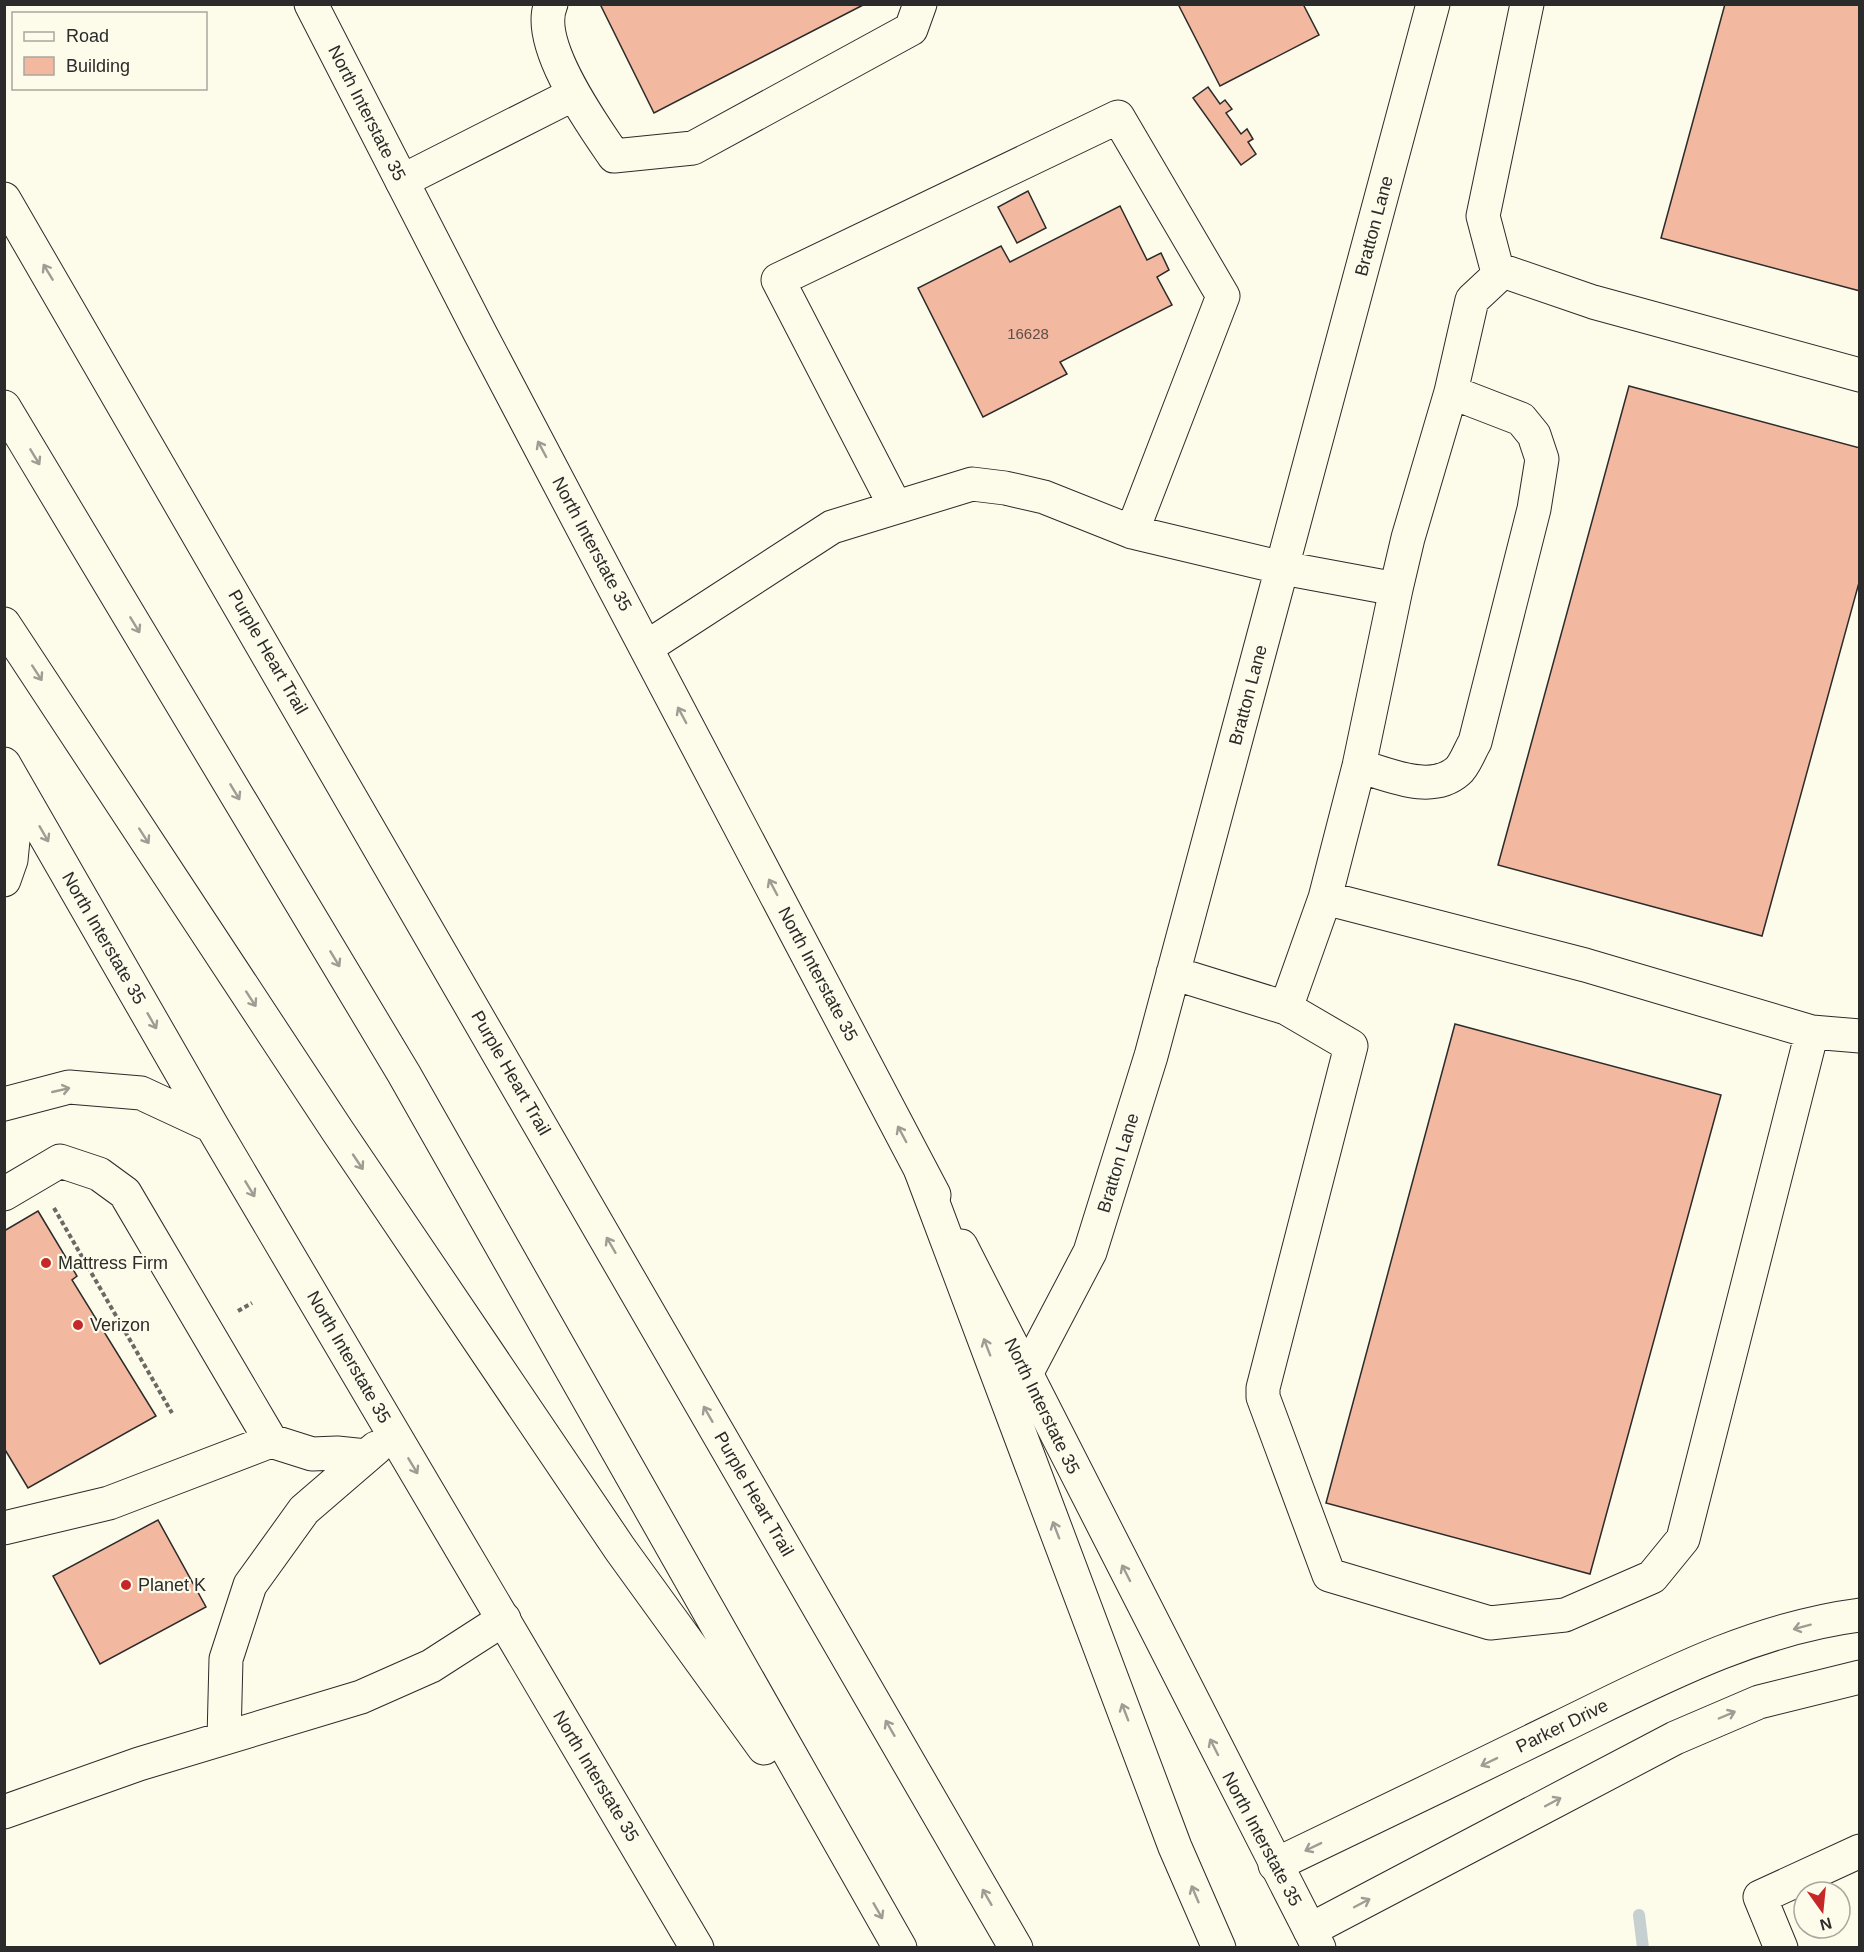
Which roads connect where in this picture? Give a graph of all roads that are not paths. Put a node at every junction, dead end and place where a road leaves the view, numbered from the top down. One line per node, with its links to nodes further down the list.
1 (311, 4): 7 (main road, North Interstate 35)
2 (551, 4): 6 (main road)
3 (920, 4): 6 (main road)
4 (1433, 4): 15 (main road, Bratton Lane)
5 (1527, 4): 9 (main road)
6 (572, 95): 7 (main road)
7 (402, 181): 18 (main road, North Interstate 35, one-way to 7)
8 (4, 199): 47 (main road, Purple Heart Trail, one-way to 8)
9 (1503, 271): 10 (main road); 11 (main road)
10 (1860, 375)
11 (1451, 392): 16 (main road); 19 (main road)
12 (4, 407): 43 (main road, one-way to 43)
13 (895, 506): 14 (main road); 14 (main road); 18 (main road)
14 (1132, 532): 15 (main road)
15 (1282, 568): 16 (main road); 23 (main road, Bratton Lane)
16 (1396, 589): 19 (main road)
17 (4, 624): 43 (main road, one-way to 43)
18 (647, 647): 29 (main road, North Interstate 35, one-way to 18)
19 (1359, 765): 22 (main road)
20 (11, 777): 21 (main road); 28 (main road, North Interstate 35, one-way to 28)
21 (4, 880)
22 (1324, 898): 24 (main road); 25 (main road)
23 (1173, 973): 24 (main road); 31 (main road, Bratton Lane)
24 (1286, 1008): 25 (main road)
25 (1812, 1032): 26 (main road)
26 (1860, 1036)
27 (4, 1104): 28 (main road, one-way to 28)
28 (212, 1126): 32 (main road, North Interstate 35, one-way to 32)
29 (921, 1171): 31 (main road, North Interstate 35); 48 (main road, one-way to 29)
30 (4, 1194): 33 (main road)
31 (1027, 1372): 42 (main road, North Interstate 35, one-way to 31)
32 (393, 1432): 34 (main road); 37 (main road, North Interstate 35, one-way to 37)
33 (271, 1441): 34 (main road); 35 (main road)
34 (366, 1456): 39 (main road)
35 (4, 1528)
36 (1860, 1616): 42 (main road, Parker Drive, one-way to 42)
37 (504, 1619): 39 (main road); 45 (main road, North Interstate 35)
38 (1860, 1677): 44 (main road, one-way to 38)
39 (224, 1738): 40 (main road)
40 (4, 1812)
41 (1860, 1851): 49 (main road)
42 (1275, 1865): 44 (main road, North Interstate 35)
43 (857, 1875): 46 (main road, one-way to 46)
44 (1314, 1939)
45 (697, 1947)
46 (900, 1947)
47 (1016, 1947)
48 (1219, 1947)
49 (1781, 1947)

